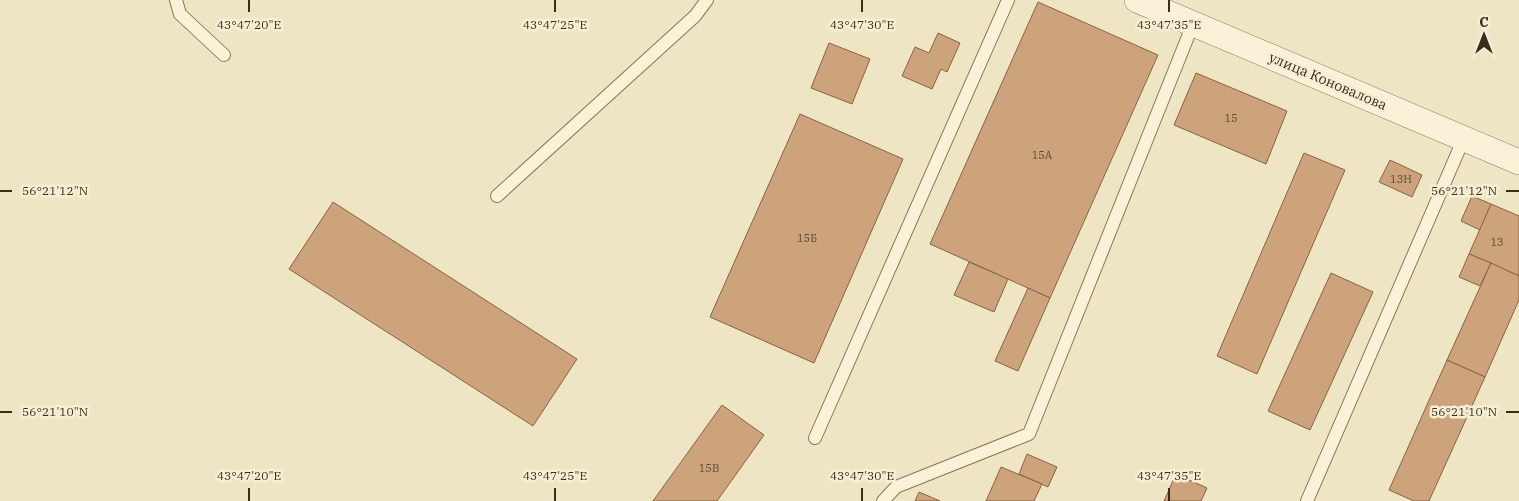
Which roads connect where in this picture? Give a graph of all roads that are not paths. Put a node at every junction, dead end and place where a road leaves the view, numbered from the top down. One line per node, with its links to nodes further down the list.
1 (176, 0): 6 (lane)
2 (707, 0): 9 (lane)
3 (1008, 0): 10 (lane)
4 (1138, 0): 5 (street, улица Коновалова)
5 (1193, 24): 7 (street, улица Коновалова); 11 (lane)
6 (224, 55)
7 (1464, 138): 8 (street, улица Коновалова); 12 (lane)
8 (1519, 162)
9 (497, 196)
10 (814, 438)
11 (883, 501)
12 (1307, 501)

